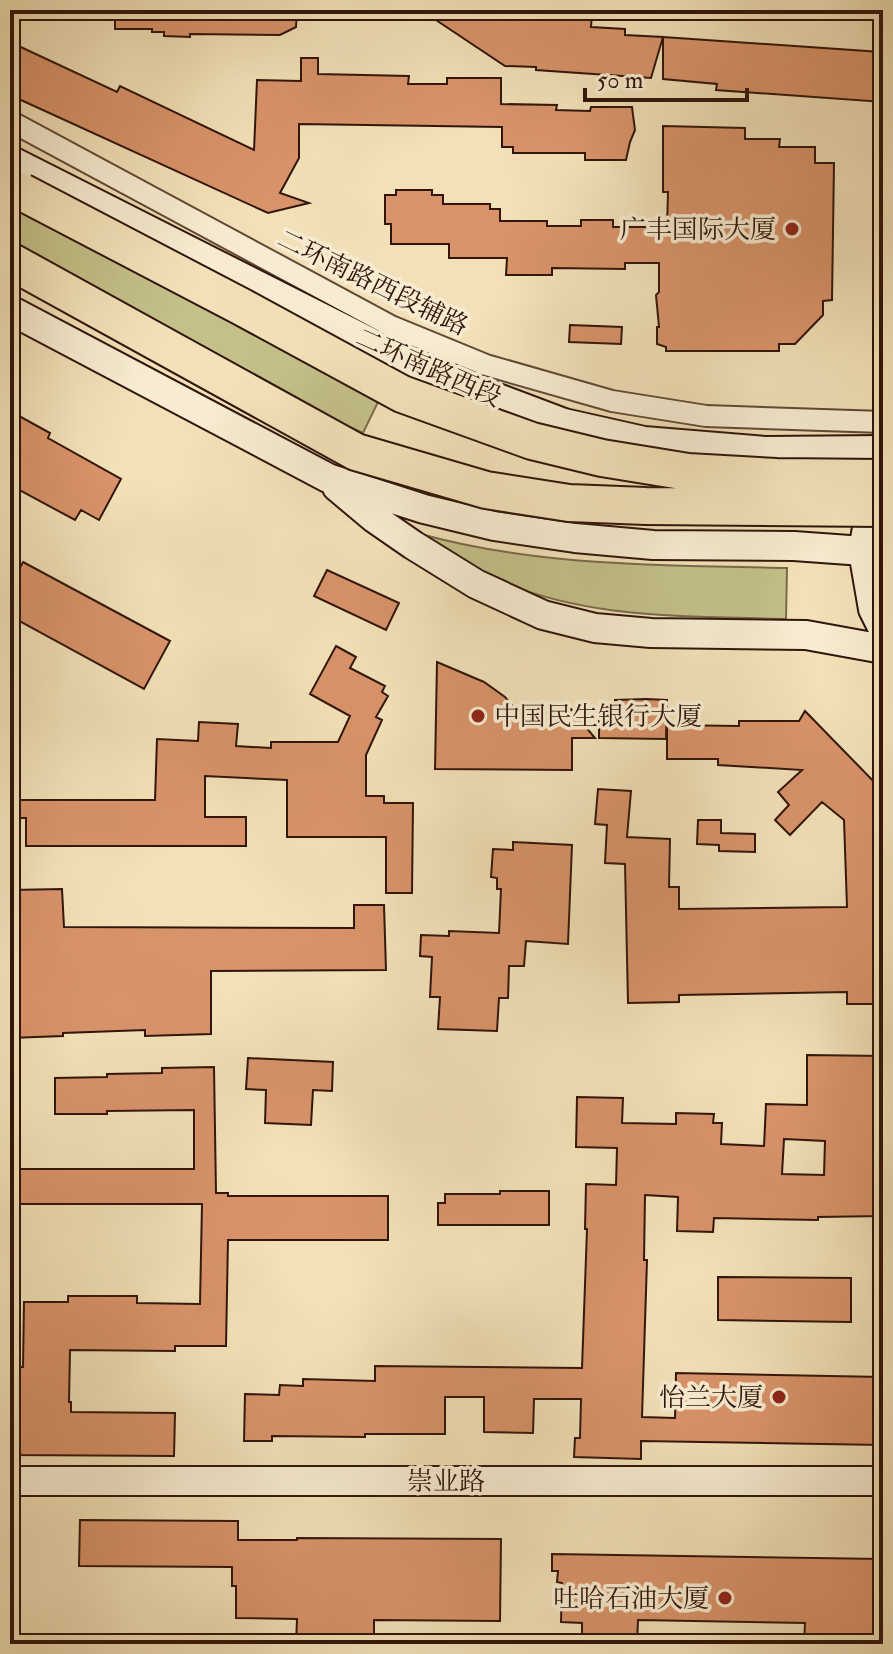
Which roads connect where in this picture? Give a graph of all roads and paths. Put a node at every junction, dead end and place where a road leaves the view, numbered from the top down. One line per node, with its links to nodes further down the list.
1 (10, 121): 5 (street, 二环南路西段辅路)
2 (13, 168): 6 (main road, 二环南路西段); 8 (highway, 二环南路西段, bridge)
3 (10, 261): 9 (highway, bridge)
4 (10, 310): 7 (main road)
5 (883, 422)
6 (883, 451): 10 (main road)
7 (328, 478): 10 (main road); 12 (main road)
8 (883, 478)
9 (883, 508)
10 (863, 551): 11 (main road)
11 (883, 629)
12 (883, 649)
13 (10, 1481): 14 (main road, 崇业路)
14 (883, 1481)

